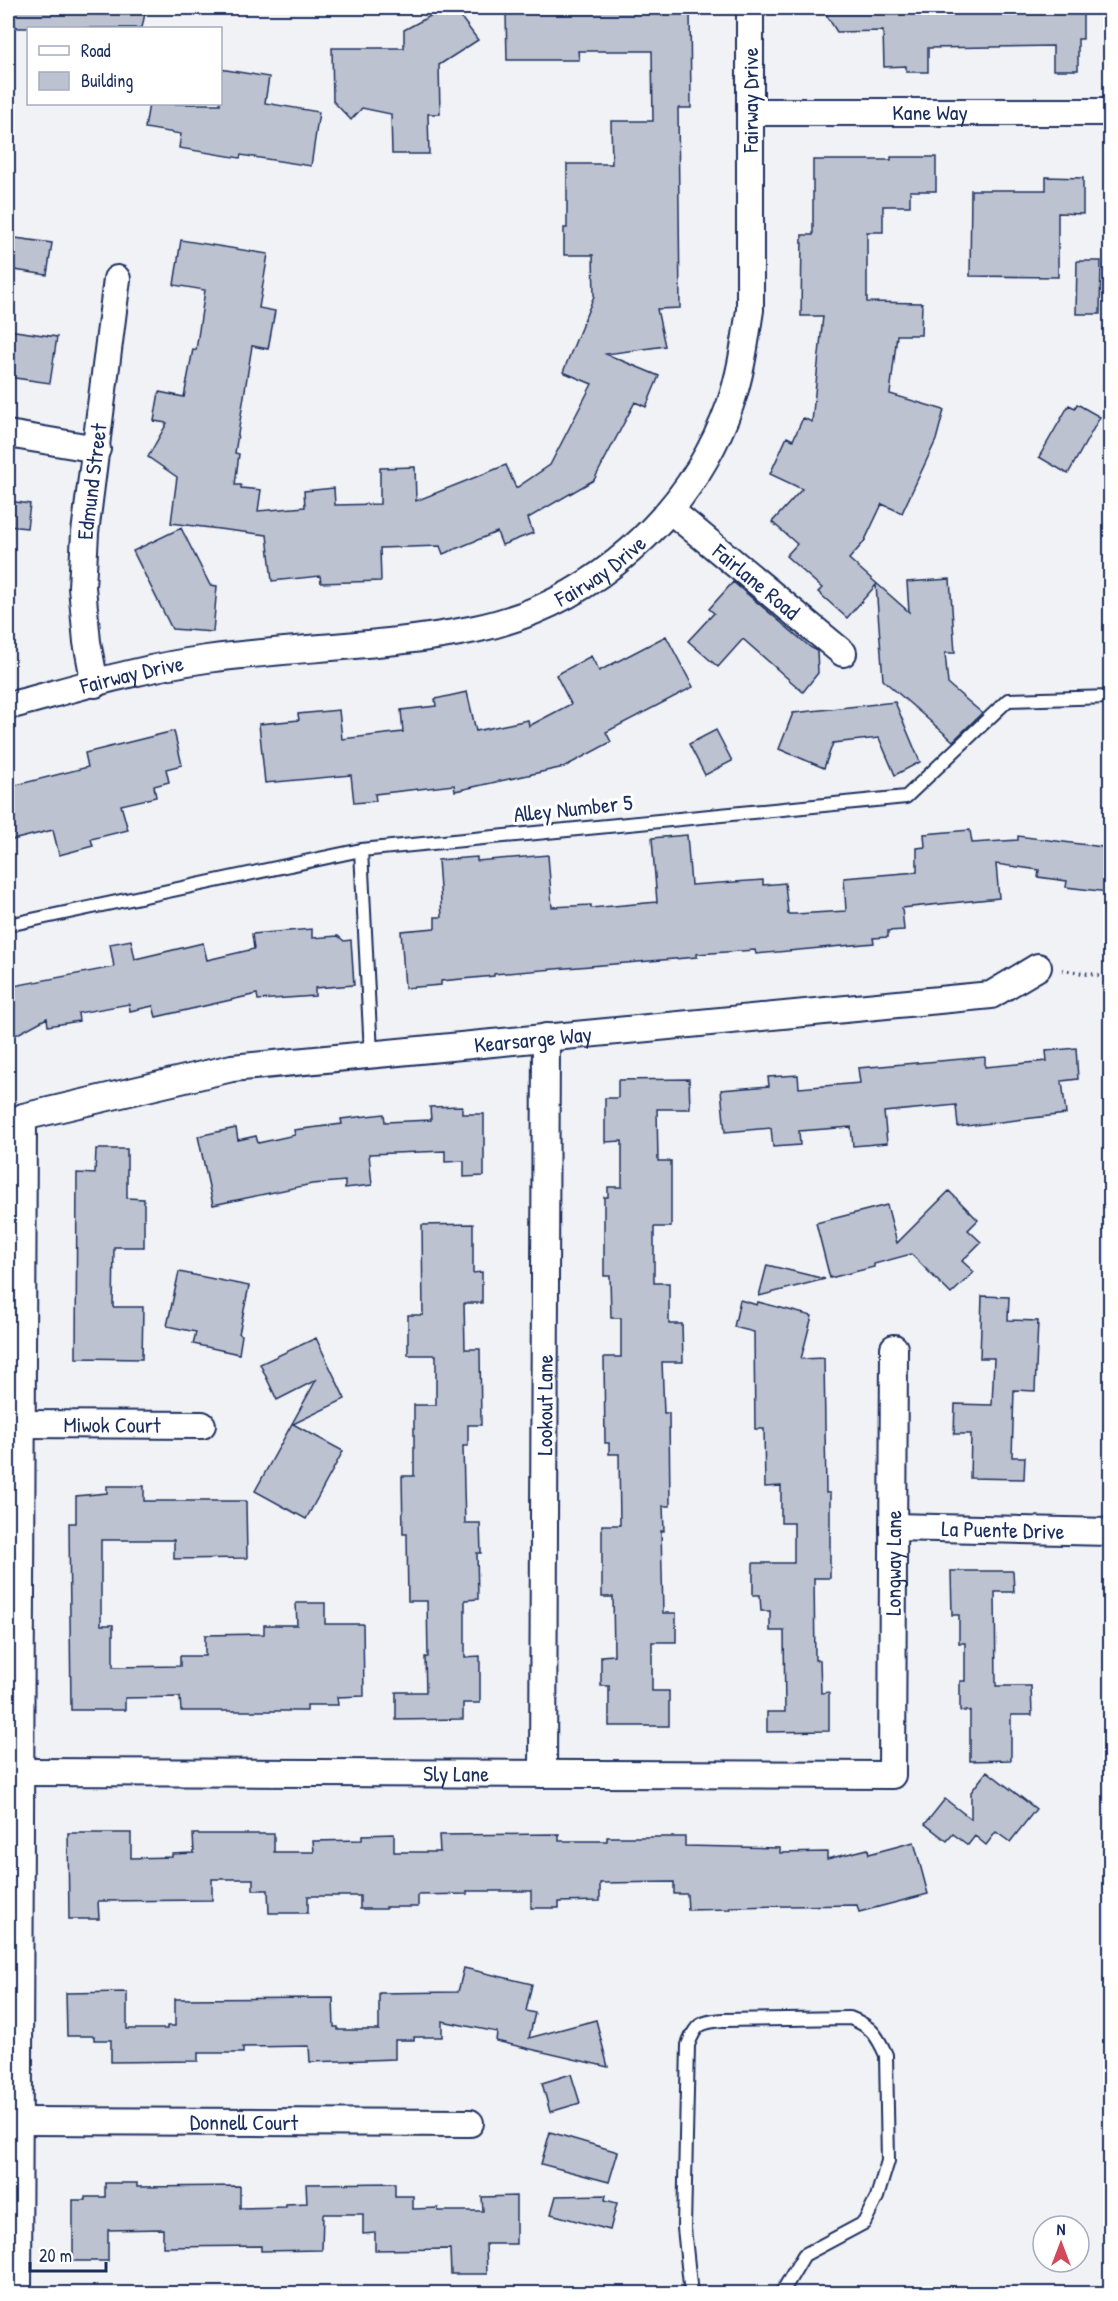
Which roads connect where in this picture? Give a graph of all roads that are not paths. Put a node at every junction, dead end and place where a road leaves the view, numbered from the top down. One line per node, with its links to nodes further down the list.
1 (750, 8): 2 (street, Fairway Drive)
2 (750, 112): 3 (street, Kane Way); 7 (street, Fairway Drive)
3 (1110, 112)
4 (117, 279): 6 (street, Edmund Street)
5 (8, 434): 6 (street)
6 (97, 448): 9 (street, Edmund Street)
7 (670, 510): 8 (street, Fairlane Road); 9 (street, Fairway Drive)
8 (843, 653)
9 (95, 684): 11 (street, Fairway Drive)
10 (1110, 698): 12 (lane, Alley Number 5)
11 (8, 706)
12 (361, 850): 13 (lane, Alley Number 5); 16 (lane)
13 (8, 925)
14 (1038, 967): 15 (street, Kearsarge Way)
15 (546, 1037): 16 (street, Kearsarge Way); 24 (street, Lookout Lane)
16 (371, 1054): 18 (street, Kearsarge Way)
17 (894, 1348): 20 (street, Longway Lane)
18 (22, 1424): 19 (street, Miwok Court); 22 (street)
19 (202, 1425)
20 (893, 1527): 21 (street, La Puente Drive); 25 (street, Longway Lane)
21 (1110, 1532)
22 (14, 1598): 23 (street)
23 (20, 1772): 24 (street, Sly Lane); 26 (street)
24 (543, 1774): 25 (street, Sly Lane)
25 (892, 1775)
26 (19, 2121): 27 (street, Donnell Court); 28 (street)
27 (470, 2122)
28 (18, 2294)
29 (691, 2294): 30 (lane)
30 (781, 2294)

